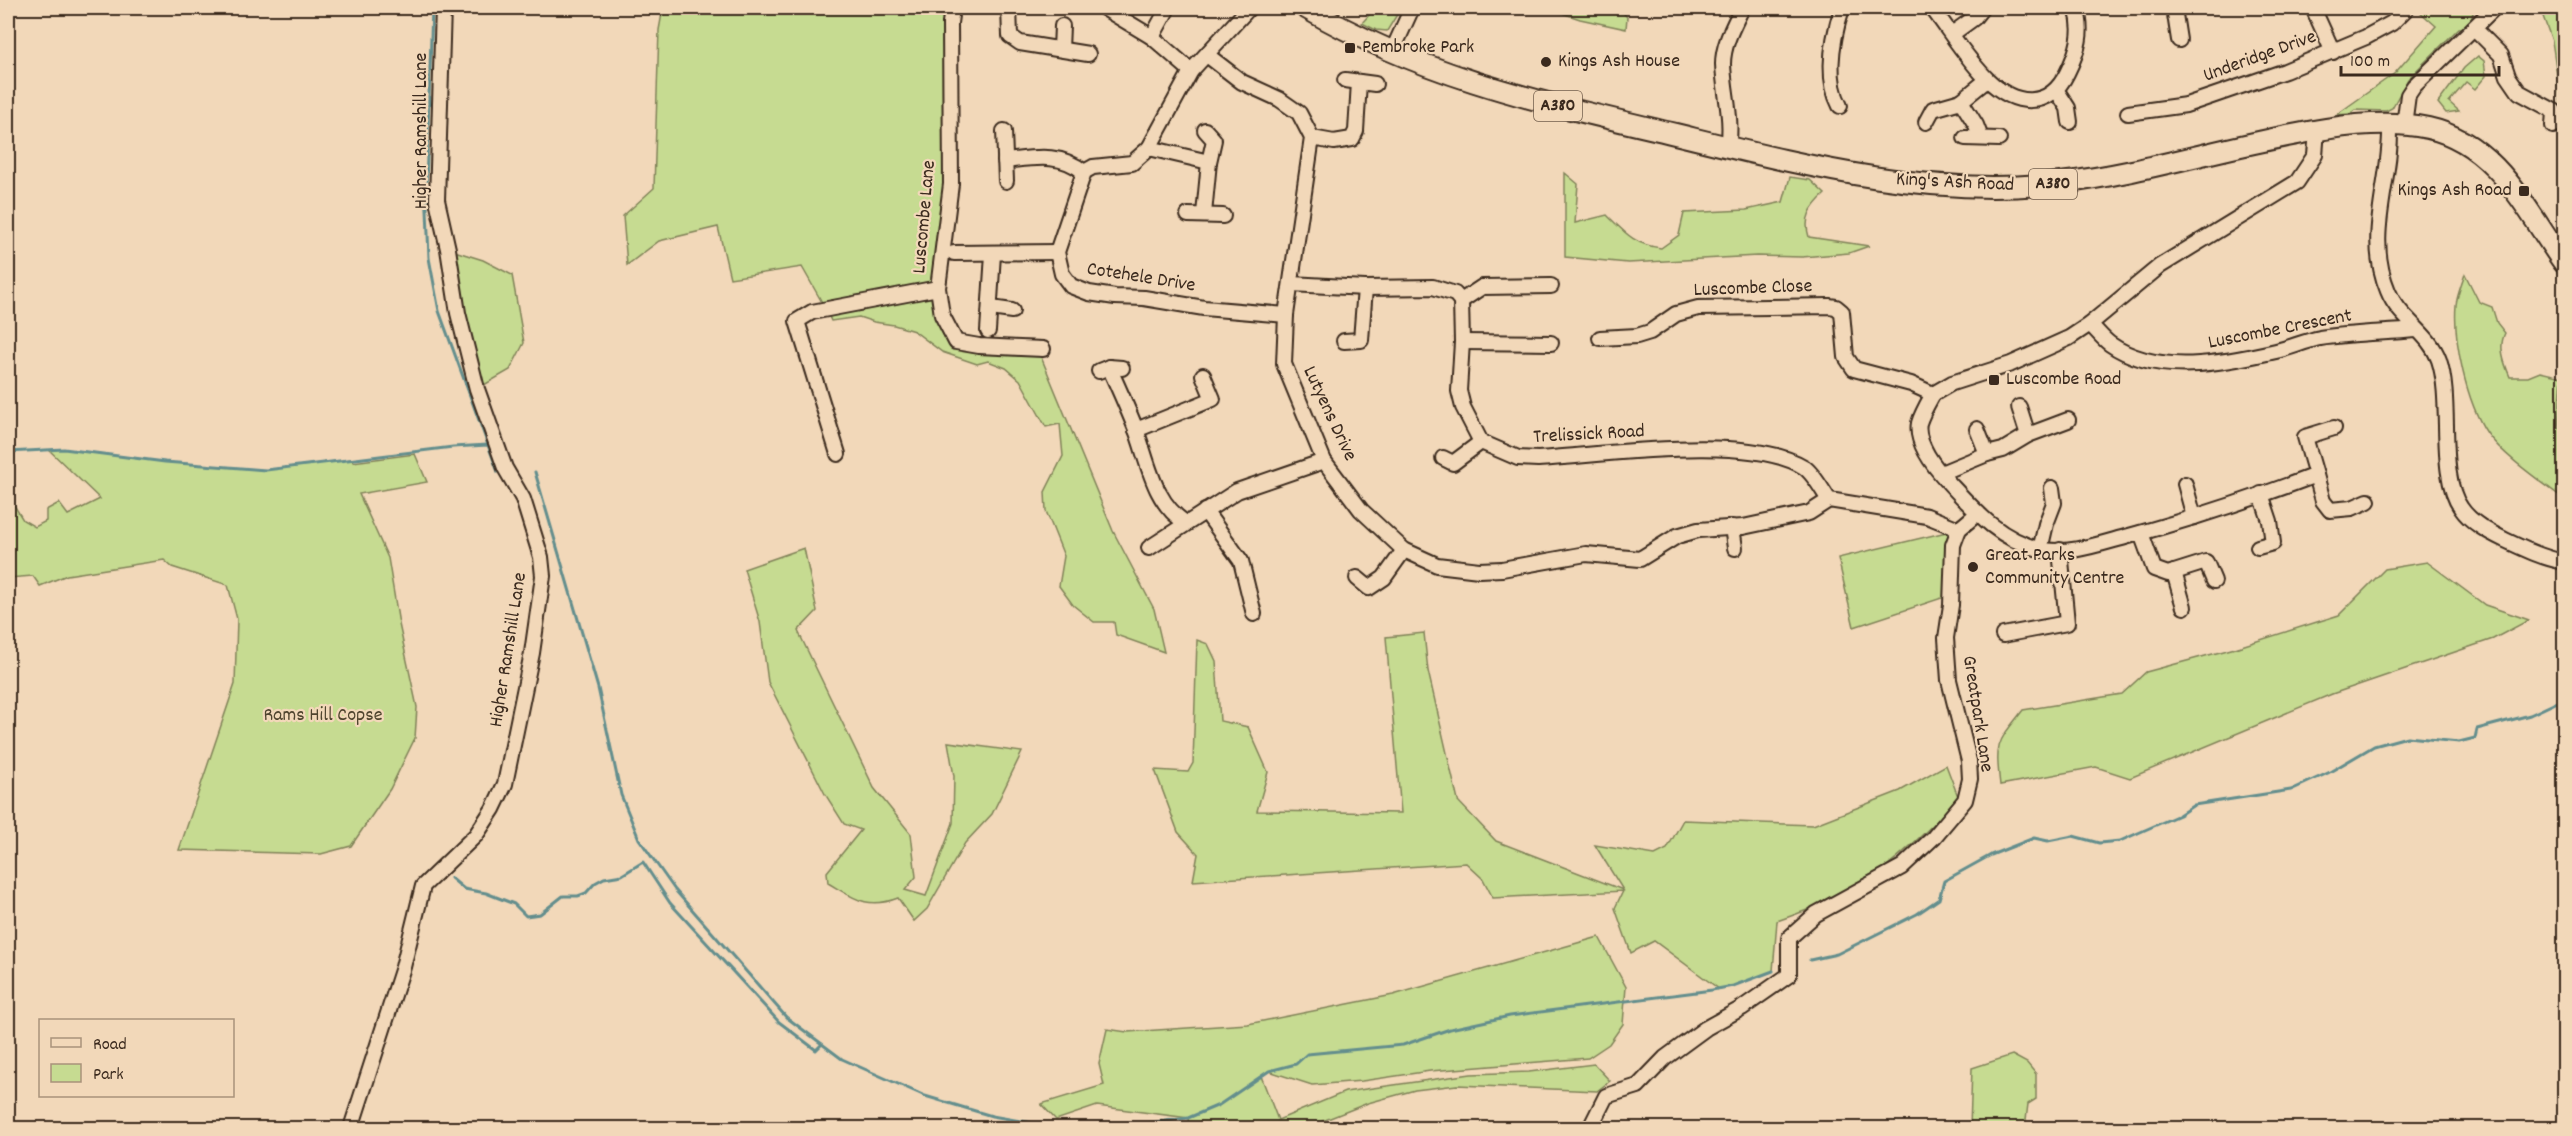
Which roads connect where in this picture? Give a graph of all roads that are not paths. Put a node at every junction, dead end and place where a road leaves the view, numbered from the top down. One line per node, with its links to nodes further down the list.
1 (443, 8): 120 (street, Higher Ramshill Lane)
2 (952, 8): 63 (street, Luscombe Lane)
3 (1010, 8): 23 (street)
4 (1104, 8): 21 (street)
5 (1168, 8): 21 (street)
6 (1249, 8): 27 (street)
7 (1306, 8): 24 (highway, King's Ash Road / A380)
8 (1412, 8): 24 (street)
9 (1742, 8): 48 (street)
10 (1842, 8): 34 (street)
11 (1932, 8): 20 (street)
12 (1982, 8): 20 (street)
13 (2076, 8): 31 (street)
14 (2174, 8): 22 (street)
15 (2313, 8): 25 (street)
16 (2407, 8): 25 (street, Underidge Drive)
17 (2490, 8): 19 (street)
18 (1062, 27): 23 (street)
19 (2474, 27): 39 (street); 40 (street)
20 (1952, 34): 29 (street)
21 (1152, 37): 28 (street)
22 (2179, 40)
23 (1061, 49): 26 (street)
24 (1392, 52): 48 (highway, King's Ash Road / A380)
25 (2333, 52): 36 (street, Underidge Drive)
26 (1088, 54)
27 (1207, 55): 28 (street); 44 (street)
28 (1191, 71): 49 (street)
29 (1987, 80): 31 (street); 33 (street)
30 (1375, 84): 44 (street)
31 (2057, 91): 38 (street)
32 (1924, 97): 35 (street)
33 (1961, 101): 35 (street); 46 (street)
34 (1840, 106)
35 (1933, 109): 37 (street)
36 (2128, 113)
37 (1926, 122)
38 (2070, 122)
39 (2397, 125): 42 (highway, King's Ash Road / A380); 57 (highway, King's Ash Road / A380); 70 (street)
40 (2553, 126)
41 (1204, 130): 51 (street)
42 (2317, 130): 48 (highway, King's Ash Road / A380); 69 (street)
43 (1004, 131): 50 (street)
44 (1312, 138): 61 (street, Lutyens Drive)
45 (1965, 138): 46 (street)
46 (1981, 138): 47 (street)
47 (1999, 139)
48 (1728, 147)
49 (1149, 148): 51 (street); 52 (street)
50 (1005, 161): 52 (street); 53 (street)
51 (1209, 162): 54 (street)
52 (1084, 172): 58 (street)
53 (1006, 181)
54 (1204, 214): 55 (street); 56 (street)
55 (1188, 215)
56 (1223, 216)
57 (2561, 250)
58 (1057, 252): 60 (street); 68 (street, Cotehele Drive)
59 (954, 253): 60 (street)
60 (993, 254): 66 (street)
61 (1291, 284): 64 (street); 68 (street, Lutyens Drive)
62 (1551, 286): 65 (street)
63 (938, 288): 76 (street); 88 (street, Luscombe Lane)
64 (1365, 288): 65 (street); 73 (street)
65 (1461, 301): 74 (street)
66 (991, 309): 67 (street); 71 (street)
67 (1012, 310)
68 (1286, 315): 89 (street, Lutyens Drive)
69 (2091, 324): 70 (street, Luscombe Crescent); 79 (street)
70 (2416, 330): 111 (street)
71 (988, 331)
72 (1600, 338): 79 (street, Luscombe Close)
73 (1344, 341)
74 (1462, 342): 75 (street); 86 (street)
75 (1551, 343)
76 (1043, 349)
77 (1110, 369): 83 (street)
78 (1203, 375): 83 (street)
79 (1933, 394): 91 (street)
80 (2019, 407): 85 (street)
81 (2068, 420): 85 (street)
82 (2334, 428): 92 (street)
83 (1136, 429): 101 (street)
84 (1977, 429): 87 (street)
85 (2028, 435): 87 (street)
86 (1481, 442): 90 (street); 96 (street, Trelissick Road)
87 (1987, 453): 91 (street)
88 (838, 454)
89 (1324, 461): 98 (street); 109 (street, Lutyens Drive)
90 (1450, 465)
91 (1941, 473): 99 (street)
92 (2316, 475): 95 (street); 97 (street)
93 (2185, 484): 100 (street)
94 (2052, 489): 108 (street)
95 (2261, 494): 100 (street); 107 (street)
96 (1829, 500): 102 (street, Lutyens Drive); 103 (street)
97 (2368, 501)
98 (1205, 511): 101 (street); 116 (street)
99 (1978, 513): 103 (street); 108 (street)
100 (2194, 517): 104 (street)
101 (1186, 524): 105 (street)
102 (1732, 527): 106 (street); 109 (street, Lutyens Drive)
103 (1959, 529): 121 (street, Greatpark Lane)
104 (2141, 533): 110 (street); 112 (street)
105 (1149, 548)
106 (1735, 548)
107 (2258, 548)
108 (2040, 549): 110 (street)
109 (1404, 550): 113 (street)
110 (2060, 550): 118 (street)
111 (2565, 562)
112 (2174, 572): 114 (street); 115 (street)
113 (1357, 578)
114 (2214, 581)
115 (2184, 607)
116 (1254, 614)
117 (2081, 619): 118 (street)
118 (2067, 623): 119 (street)
119 (2003, 635)
120 (351, 1128)
121 (1590, 1128)

